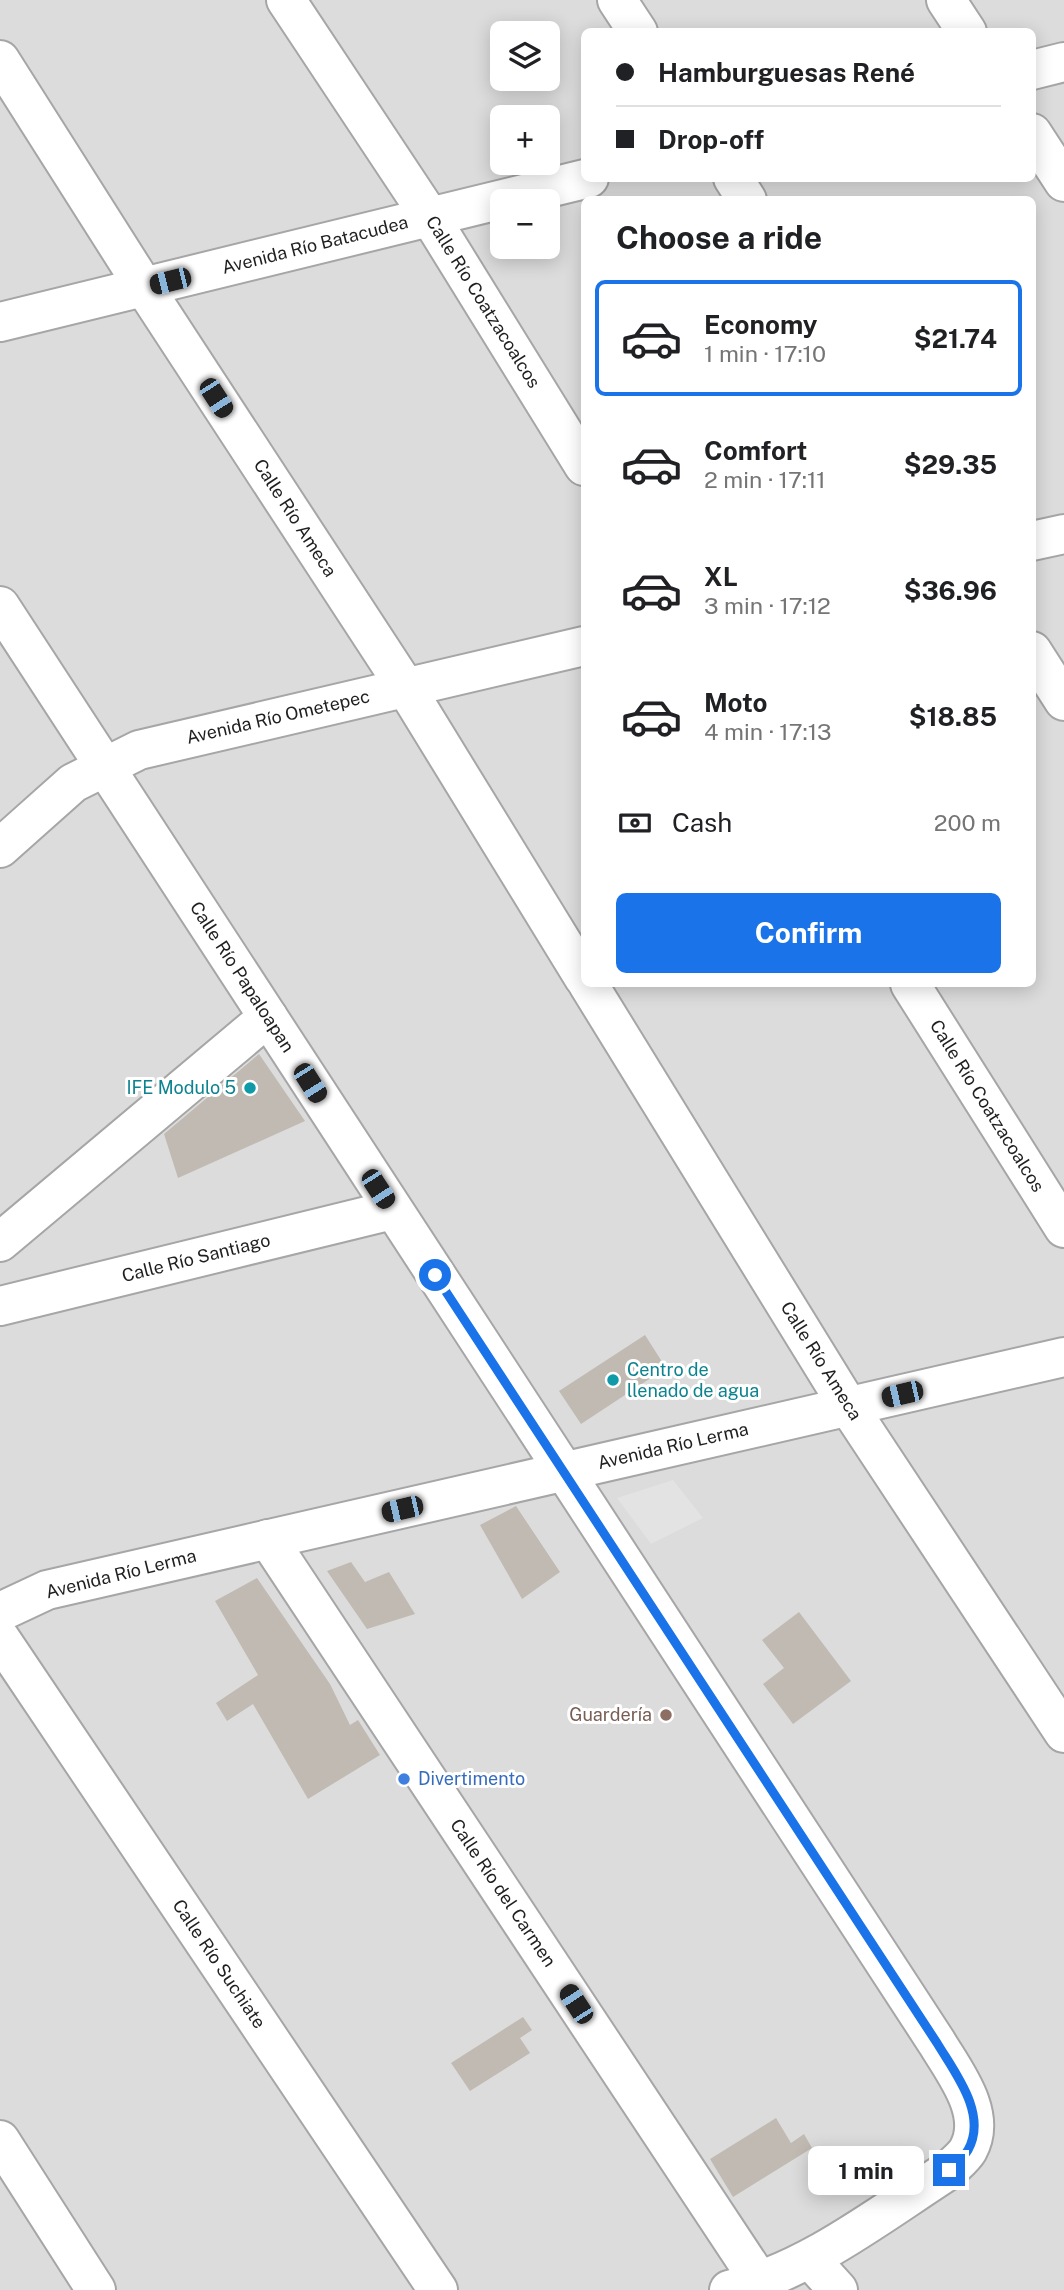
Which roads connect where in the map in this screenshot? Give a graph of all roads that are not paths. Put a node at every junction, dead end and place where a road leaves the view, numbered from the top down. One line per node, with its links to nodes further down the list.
1 (286, 0): 12 (street, Calle Río Coatzacoalcos)
2 (617, 0): 4 (street)
3 (946, 0): 5 (street)
4 (635, 28)
5 (964, 28)
6 (0, 60): 13 (street, Calle Río Ameca)
7 (1064, 62): 8 (street)
8 (1036, 69)
9 (1036, 139): 11 (street)
10 (581, 180): 12 (street, Avenida Río Batacudea)
11 (1064, 182)
12 (430, 217): 13 (street, Avenida Río Batacudea); 15 (street, Calle Río Coatzacoalcos)
13 (144, 287): 14 (street, Avenida Río Batacudea); 21 (street, Calle Río Ameca)
14 (0, 322)
15 (581, 461)
16 (1064, 534): 17 (street)
17 (1036, 540)
18 (0, 606): 23 (street, Calle Río Papaloapan)
19 (581, 647): 21 (street, Avenida Río Ometepec)
20 (1036, 657): 22 (street)
21 (406, 688): 23 (street, Avenida Río Ometepec); 25 (street, Calle Río Ameca)
22 (1064, 701)
23 (104, 766): 24 (street, Avenida Río Ometepec); 28 (street, Calle Río Papaloapan)
24 (0, 848)
25 (581, 973)
26 (590, 987): 34 (street, Calle Río Ameca)
27 (911, 987): 30 (street, Calle Río Coatzacoalcos)
28 (268, 1017): 29 (street, Calle Río Papaloapan); 31 (street)
29 (392, 1210): 32 (street, Calle Río Santiago); 35 (street, Calle Río Papaloapan)
30 (1064, 1228)
31 (0, 1241)
32 (0, 1306)
33 (1064, 1357): 34 (street, Avenida Río Lerma)
34 (848, 1406): 35 (street, Avenida Río Lerma); 39 (street, Calle Río Ameca)
35 (563, 1472): 36 (street, Avenida Río Lerma); 41 (street, Calle Río Papaloapan)
36 (268, 1539): 37 (street, Avenida Río Lerma); 42 (street, Calle Río del Carmen)
37 (0, 1612)
38 (0, 1639): 44 (street, Calle Río Suchiate)
39 (1064, 1732)
40 (0, 2140): 43 (street)
41 (810, 2259): 42 (street); 45 (street)
42 (745, 2286)
43 (96, 2290)
44 (438, 2290)
45 (838, 2290)

